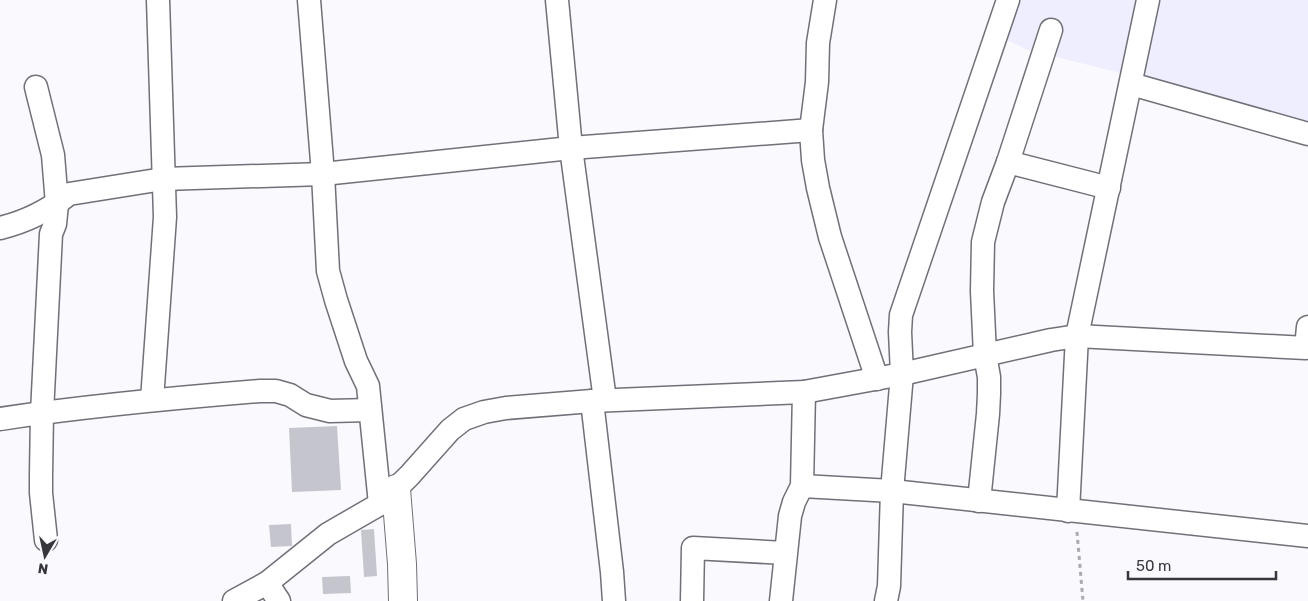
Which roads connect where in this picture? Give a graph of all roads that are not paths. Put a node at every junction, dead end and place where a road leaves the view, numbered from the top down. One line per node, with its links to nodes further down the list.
1 (158, 0): 15 (street)
2 (309, 0): 14 (street)
3 (556, 0): 12 (street)
4 (825, 0): 10 (street)
5 (1008, 0): 22 (street)
6 (1148, 0): 8 (street)
7 (1051, 30): 13 (street)
8 (1131, 84): 11 (street); 16 (street)
9 (36, 87): 17 (street)
10 (811, 130): 12 (street); 23 (street)
11 (1308, 134)
12 (571, 148): 14 (street); 26 (street)
13 (1008, 162): 16 (street); 21 (street)
14 (323, 174): 15 (street); 27 (street)
15 (163, 178): 17 (street); 25 (street)
16 (1109, 188): 20 (street)
17 (57, 204): 18 (street); 28 (street)
18 (0, 228)
19 (1308, 327): 20 (street)
20 (1077, 336): 21 (street); 34 (street)
21 (985, 355): 22 (street); 33 (street)
22 (902, 374): 23 (street); 31 (street)
23 (877, 379): 24 (street)
24 (804, 392): 26 (street); 30 (street)
25 (152, 400): 27 (street); 28 (street)
26 (599, 400): 32 (street); 41 (street)
27 (370, 410): 32 (street)
28 (42, 413): 29 (street); 36 (street)
29 (0, 420)
30 (802, 486): 31 (street); 37 (street)
31 (892, 491): 33 (street); 44 (street)
32 (388, 496): 38 (street); 40 (main road)
33 (979, 501): 34 (street)
34 (1072, 512): 35 (street)
35 (1308, 536)
36 (46, 540)
37 (785, 553): 42 (street); 43 (street)
38 (273, 592): 39 (street)
39 (234, 601)
40 (403, 601)
41 (614, 601)
42 (692, 601)
43 (781, 601)
44 (886, 601)

